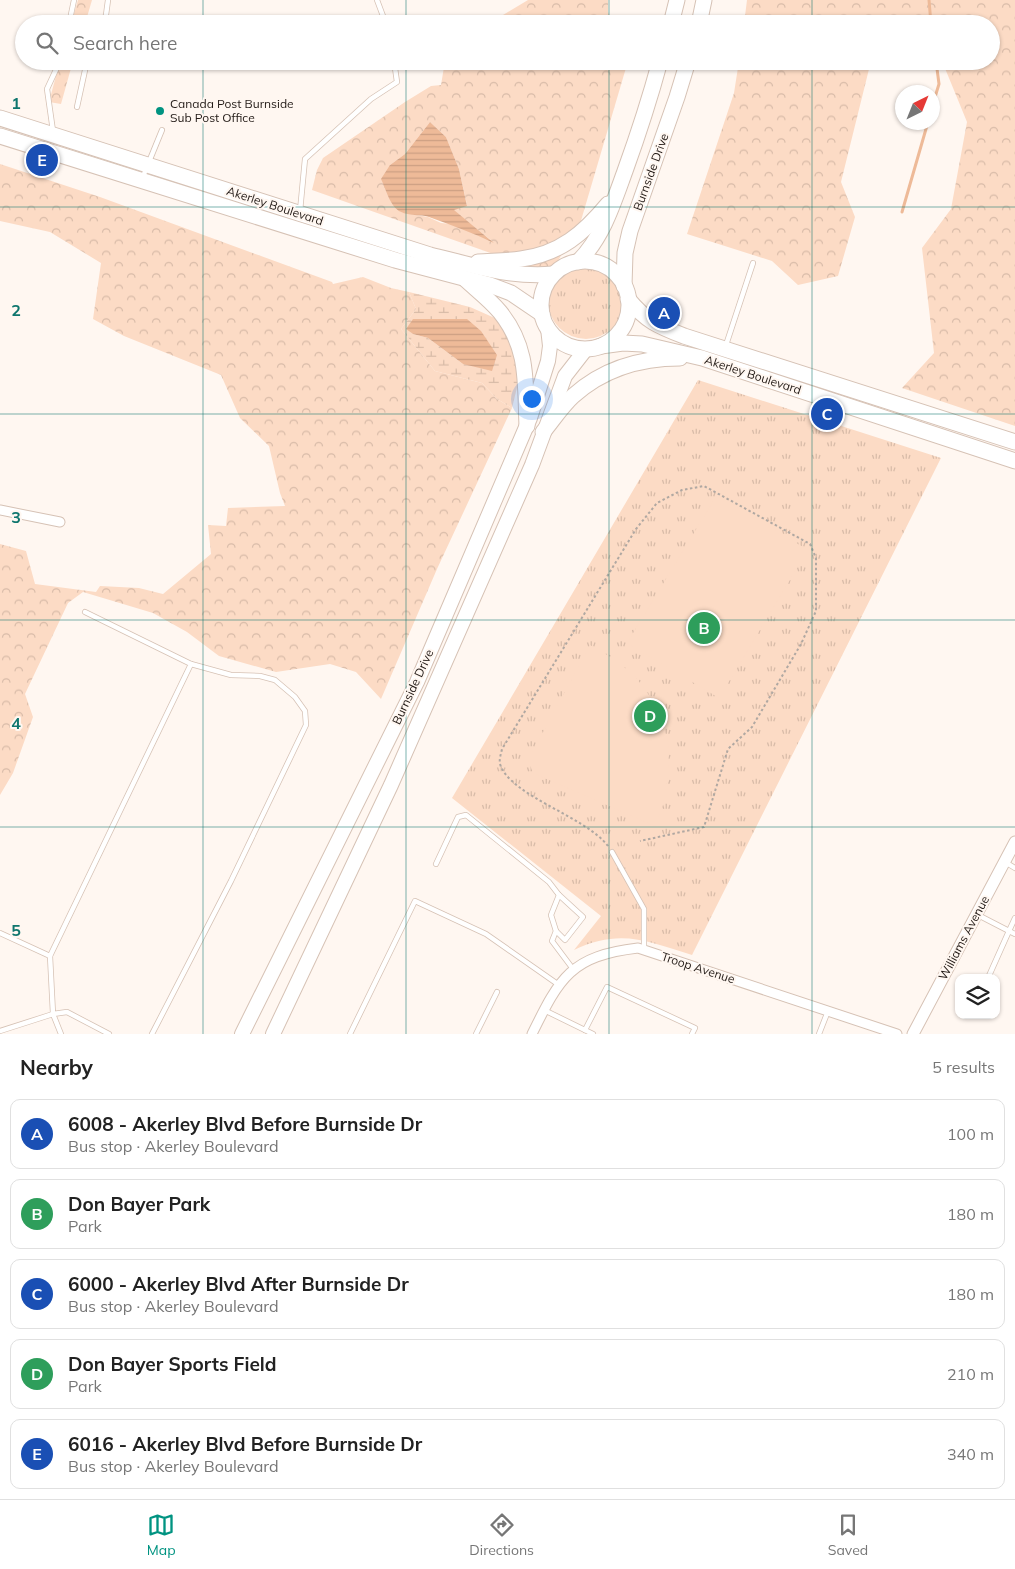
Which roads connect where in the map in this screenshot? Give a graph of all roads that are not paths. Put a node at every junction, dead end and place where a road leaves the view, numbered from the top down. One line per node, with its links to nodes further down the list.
1 (74, 0): 6 (lane)
2 (108, 0): 7 (lane)
3 (377, 0): 8 (lane)
4 (676, 0): 9 (main road)
5 (704, 0): 10 (main road)
6 (71, 15)
7 (106, 15)
8 (383, 15)
9 (673, 15)
10 (701, 15)
11 (56, 70): 19 (lane)
12 (85, 70): 16 (lane)
13 (395, 70): 24 (lane)
14 (657, 70): 23 (main road, Burnside Drive)
15 (685, 70): 29 (main road, Burnside Drive)
16 (77, 107)
17 (0, 118): 19 (main road, Akerley Boulevard)
18 (162, 130): 21 (lane)
19 (53, 135): 21 (main road, Akerley Boulevard)
20 (0, 136): 22 (main road, Akerley Boulevard)
21 (148, 164): 22 (lane); 24 (main road, Akerley Boulevard)
22 (142, 180): 27 (main road, Akerley Boulevard)
23 (617, 193): 25 (main road, Burnside Drive); 27 (main road)
24 (300, 215): 27 (main road, Akerley Boulevard)
25 (578, 262): 28 (main road); 29 (main road)
26 (753, 263): 32 (lane)
27 (464, 271): 28 (main road, Akerley Boulevard); 30 (main road, Akerley Boulevard); 34 (main road)
28 (553, 274): 30 (main road)
29 (626, 292): 31 (main road); 32 (main road, Akerley Boulevard)
30 (545, 321): 31 (main road); 34 (main road, Burnside Drive)
31 (594, 347): 33 (main road, Akerley Boulevard); 35 (main road, Burnside Drive)
32 (725, 349): 36 (main road, Akerley Boulevard)
33 (702, 358): 35 (main road); 37 (main road, Akerley Boulevard)
34 (527, 426): 69 (main road, Burnside Drive)
35 (544, 432): 70 (main road, Burnside Drive)
36 (1015, 442)
37 (1015, 460)
38 (0, 510): 39 (street)
39 (60, 522)
40 (85, 612): 41 (lane)
41 (192, 664): 55 (lane); 68 (lane)
42 (1015, 842): 44 (street, Williams Avenue)
43 (612, 852): 54 (lane)
44 (1004, 862): 46 (lane); 48 (street, Williams Avenue)
45 (436, 864): 47 (lane)
46 (1015, 868)
47 (559, 895): 50 (lane); 50 (lane)
48 (977, 914): 51 (lane); 78 (street, Williams Avenue)
49 (1015, 918): 51 (lane)
50 (556, 931): 56 (lane)
51 (1009, 931): 53 (lane); 57 (lane)
52 (0, 933): 55 (lane)
53 (1015, 934)
54 (644, 950): 56 (street, Troop Avenue); 61 (street, Troop Avenue)
55 (50, 956): 62 (lane)
56 (573, 969): 58 (street, Troop Avenue)
57 (990, 974)
58 (559, 985): 60 (street, Troop Avenue); 71 (lane)
59 (496, 992): 65 (lane)
60 (544, 1010): 63 (lane); 73 (street, Troop Avenue)
61 (828, 1011): 76 (lane); 77 (street, Troop Avenue)
62 (53, 1014): 64 (lane); 66 (lane); 67 (lane)
63 (585, 1030): 74 (lane); 75 (lane)
64 (0, 1031)
65 (477, 1033): 72 (lane)
66 (61, 1034)
67 (108, 1034)
68 (152, 1034)
69 (242, 1034)
70 (273, 1034)
71 (350, 1034)
72 (483, 1034)
73 (532, 1034)
74 (593, 1034)
75 (692, 1034)
76 (818, 1034)
77 (896, 1034)
78 (913, 1034)

